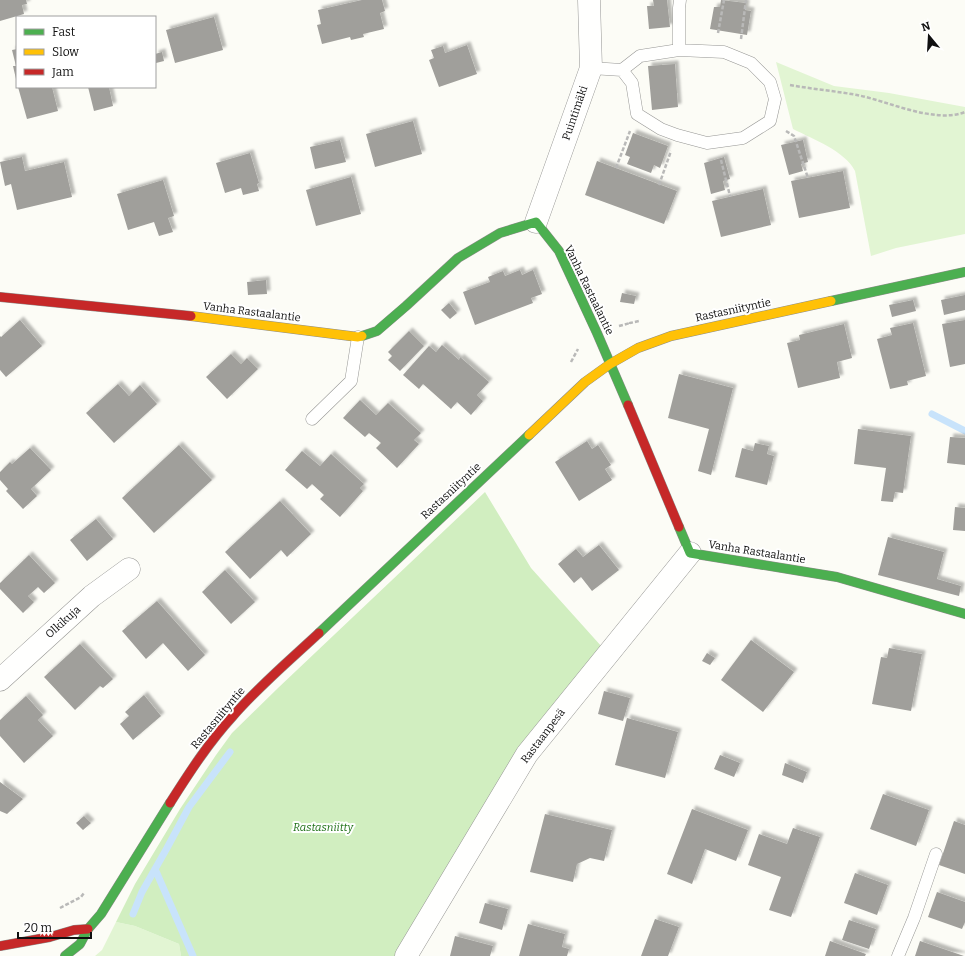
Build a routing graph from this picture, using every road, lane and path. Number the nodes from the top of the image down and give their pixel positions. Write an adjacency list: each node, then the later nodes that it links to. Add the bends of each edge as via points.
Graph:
1 (589, 0): 8 (street, Puintimäki)
2 (680, 0): 5 (lane)
3 (724, 0): 6 (path)
4 (746, 0): 7 (path)
5 (679, 50): 6 (lane); 9 (lane, via 640,56)
6 (715, 51): 7 (lane)
7 (739, 58): 10 (lane, via 751,63)
8 (591, 68): 9 (lane); 20 (street, Puintimäki)
9 (622, 70): 12 (lane, via 632,83)
10 (770, 82): 11 (path, via 858,96 929,114 958,115); 13 (lane, via 774,99)
11 (965, 112)
12 (637, 114): 14 (lane, via 661,129); 16 (path)
13 (770, 121): 15 (lane, via 743,138); 17 (path, via 794,136)
14 (677, 135): 15 (lane, via 707,143); 18 (path)
15 (716, 142): 19 (path)
16 (616, 168)
17 (808, 178)
18 (659, 185)
19 (730, 196)
20 (536, 222): 23 (street, Vanha Rastaalantie, via 500,233 458,258 377,331); 24 (street, Vanha Rastaalantie, via 559,251)
21 (965, 272): 24 (street, Rastasniityntie, via 671,336 638,348)
22 (0, 297): 23 (street, Vanha Rastaalantie, via 166,313)
23 (358, 337): 25 (lane, via 352,381)
24 (610, 364): 26 (street, Vanha Rastaalantie); 31 (street, Rastasniityntie, via 585,382 255,692 213,739 102,914)
25 (312, 419)
26 (690, 553): 28 (street, Vanha Rastaalantie, via 837,577); 34 (street, Rastaanpesä, via 527,754)
27 (129, 569): 29 (street, Olkikuja, via 92,596)
28 (965, 614)
29 (0, 680)
30 (936, 854): 35 (lane)
31 (88, 929): 32 (street); 33 (street, Rastasniityntie, via 80,944)
32 (0, 946)
33 (65, 956)
34 (406, 956)
35 (898, 956)

